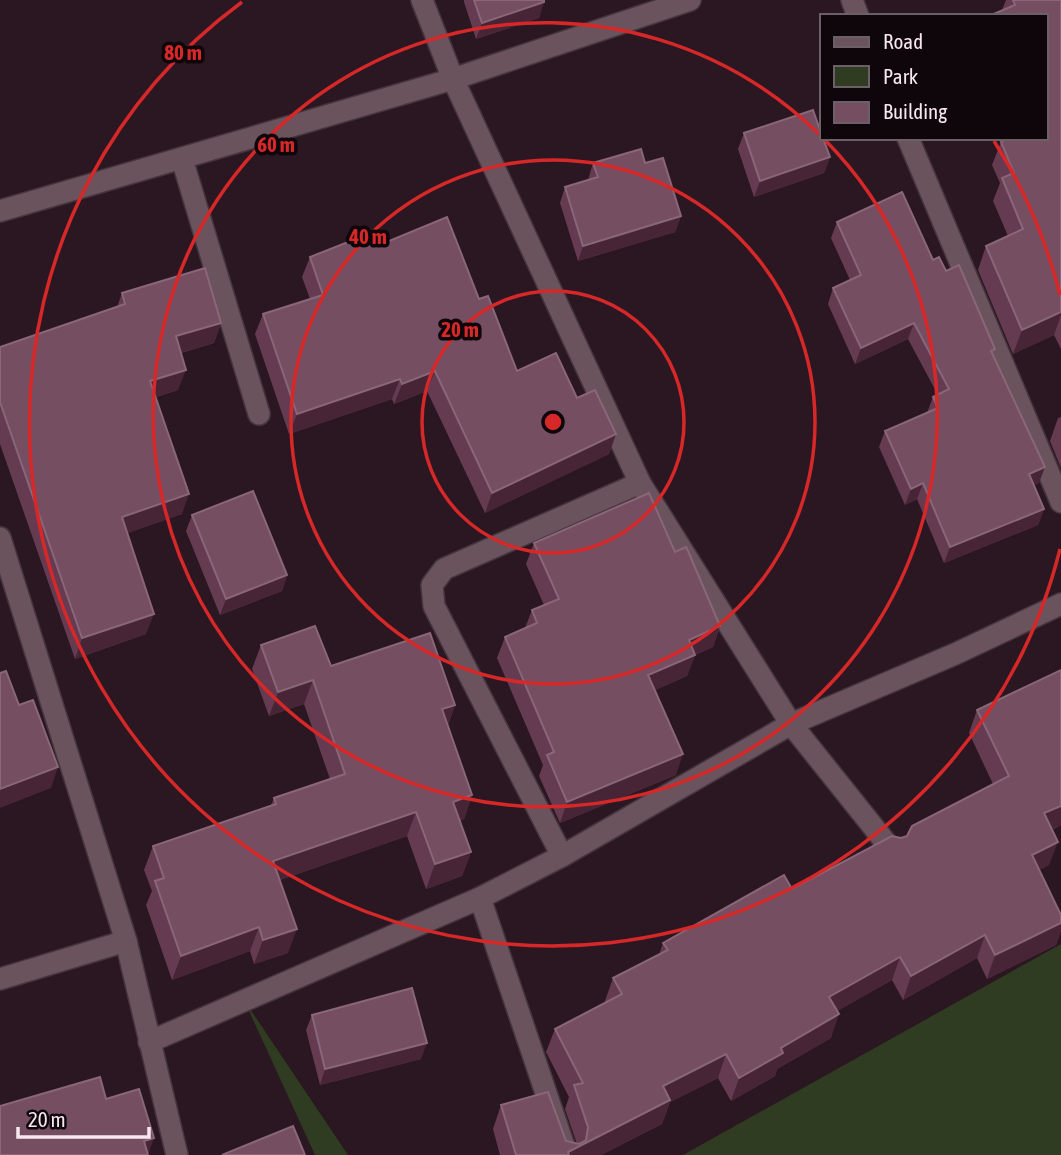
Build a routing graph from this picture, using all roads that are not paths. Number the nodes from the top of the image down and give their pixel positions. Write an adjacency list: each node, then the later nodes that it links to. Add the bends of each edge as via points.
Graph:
1 (422, 0): 3 (street)
2 (690, 0): 3 (street)
3 (453, 79): 5 (street); 8 (street)
4 (909, 140): 9 (street)
5 (182, 159): 6 (street); 7 (street)
6 (0, 211)
7 (260, 414)
8 (640, 483): 12 (street); 14 (street, via 444,569 432,585 434,606)
9 (1061, 502)
10 (0, 538): 16 (street)
11 (1061, 604): 12 (street)
12 (791, 724): 13 (street); 14 (street)
13 (891, 849)
14 (562, 856): 15 (street)
15 (480, 898): 18 (street); 20 (street)
16 (126, 941): 17 (street); 18 (street)
17 (0, 979)
18 (149, 1042): 19 (street)
19 (177, 1155)
20 (567, 1155)

